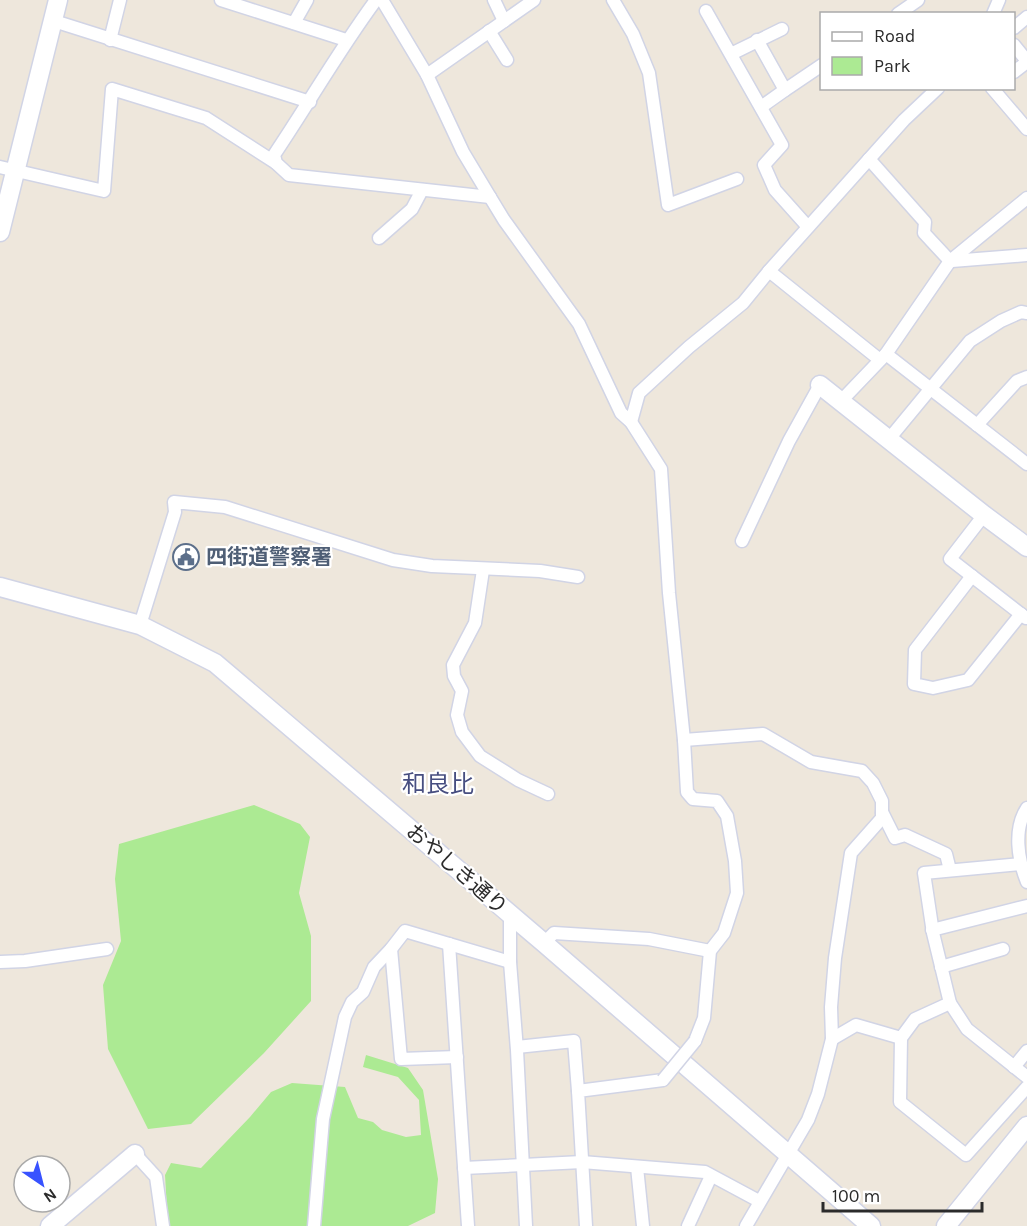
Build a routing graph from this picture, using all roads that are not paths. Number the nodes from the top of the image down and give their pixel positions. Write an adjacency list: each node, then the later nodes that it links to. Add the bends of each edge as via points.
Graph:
1 (58, 0): 15 (street)
2 (120, 0): 21 (street)
3 (221, 0): 11 (street)
4 (307, 0): 17 (street)
5 (376, 0): 22 (street)
6 (382, 0): 30 (street)
7 (494, 0): 16 (street)
8 (534, 0): 16 (street)
9 (613, 0): 40 (street, via 649,73 668,205)
10 (918, 0): 13 (street)
11 (239, 3): 17 (street)
12 (706, 11): 25 (street)
13 (901, 12)
14 (1027, 17): 18 (street)
15 (54, 21): 21 (street); 39 (street)
16 (504, 21): 20 (street)
17 (294, 23): 22 (street)
18 (1015, 27)
19 (782, 29): 23 (street)
20 (489, 31): 26 (street); 30 (street)
21 (110, 40): 34 (street)
22 (346, 40): 34 (street)
23 (758, 40): 25 (street); 31 (street)
24 (1015, 46): 27 (street)
25 (730, 54): 35 (street)
26 (507, 60)
27 (1027, 61): 29 (street)
28 (820, 66): 31 (street)
29 (1015, 71)
30 (427, 75): 42 (street, via 463,152)
31 (785, 90): 35 (street)
32 (936, 90): 37 (street)
33 (994, 90): 36 (street)
34 (310, 102): 38 (street, via 274,155)
35 (761, 107): 44 (street, via 782,144 764,165 776,190)
36 (1027, 129)
37 (869, 159): 44 (street); 48 (street, via 925,222 924,233)
38 (276, 163): 39 (street, via 206,118 112,89 104,191); 41 (street, via 289,175)
39 (7, 169): 45 (street)
40 (737, 179)
41 (422, 190): 42 (street); 46 (street, via 412,209)
42 (490, 197): 56 (street, via 579,324 621,413)
43 (1027, 198): 48 (street)
44 (808, 228): 49 (street)
45 (0, 232)
46 (379, 238)
47 (1027, 255): 48 (street)
48 (950, 261): 51 (street)
49 (770, 271): 51 (street); 56 (street, via 743,303 639,393)
50 (1027, 313): 54 (street, via 1001,321 970,341)
51 (883, 357): 54 (street); 55 (street)
52 (1027, 377): 57 (street, via 1017,381)
53 (820, 385): 55 (street); 61 (street)
54 (930, 389): 57 (street); 58 (street)
55 (841, 401): 58 (street)
56 (631, 422): 69 (street, via 661,469)
57 (977, 425): 59 (street)
58 (889, 439): 60 (street)
59 (1027, 464)
60 (984, 515): 62 (street); 65 (street, via 950,559)
61 (742, 541)
62 (1027, 547)
63 (483, 570): 64 (street); 68 (street, via 393,560 225,507 174,502 175,512); 70 (street, via 475,623 453,665 462,691 457,715 462,732 480,756)
64 (578, 576)
65 (972, 576): 67 (street); 67 (street, via 915,650 914,684 933,688 968,680)
66 (0, 587): 68 (street, おやしき通り)
67 (1024, 616)
68 (140, 624): 76 (street, おやしき通り, via 215,663)
69 (684, 740): 72 (street, via 763,734 811,762 861,771 878,791); 83 (street, via 687,792 693,799 717,801 727,816 735,861 737,893 724,933)
70 (548, 794)
71 (1027, 808): 74 (street, via 1019,834)
72 (882, 812): 73 (street, via 895,838 905,835 946,854); 89 (street, via 882,818 851,854 835,958)
73 (950, 870): 74 (street); 77 (street, via 924,873)
74 (1025, 874)
75 (1027, 906): 77 (street)
76 (510, 914): 78 (street, おやしき通り); 85 (street)
77 (932, 930): 86 (street)
78 (544, 943): 83 (street, via 554,933 649,939); 99 (street, おやしき通り)
79 (449, 944): 81 (street, via 405,931); 85 (street); 92 (street)
80 (107, 949): 84 (street)
81 (391, 949): 92 (street, via 401,1059); 108 (street, via 374,967 363,992 352,1002 345,1017 323,1119)
82 (1003, 949): 86 (street)
83 (710, 951): 96 (street, bridge, via 704,1018 695,1041 663,1080)
84 (0, 962)
85 (510, 962): 90 (street)
86 (941, 967): 87 (street)
87 (950, 1003): 88 (street, via 915,1019); 93 (street, via 968,1029)
88 (901, 1038): 89 (street, via 856,1025); 95 (street, via 900,1102 966,1155)
89 (832, 1039): 99 (street, via 808,1120)
90 (517, 1047): 96 (street, via 574,1041); 101 (street)
91 (1027, 1050): 93 (street)
92 (457, 1057): 103 (street)
93 (1014, 1067): 94 (street)
94 (1027, 1077)
95 (1027, 1088)
96 (578, 1091): 100 (street)
97 (1027, 1126): 116 (street)
98 (135, 1154): 106 (street); 107 (street, via 156,1177)
99 (787, 1154): 105 (street); 115 (street, おやしき通り)
100 (582, 1162): 101 (street); 102 (street); 111 (street)
101 (524, 1164): 103 (street); 110 (street)
102 (637, 1167): 104 (street); 112 (street)
103 (464, 1168): 109 (street)
104 (711, 1176): 105 (street); 113 (street)
105 (759, 1201): 114 (street)
106 (50, 1226)
107 (163, 1226)
108 (314, 1226)
109 (468, 1226)
110 (526, 1226)
111 (586, 1226)
112 (643, 1226)
113 (688, 1226)
114 (746, 1226)
115 (871, 1226)
116 (946, 1226)

